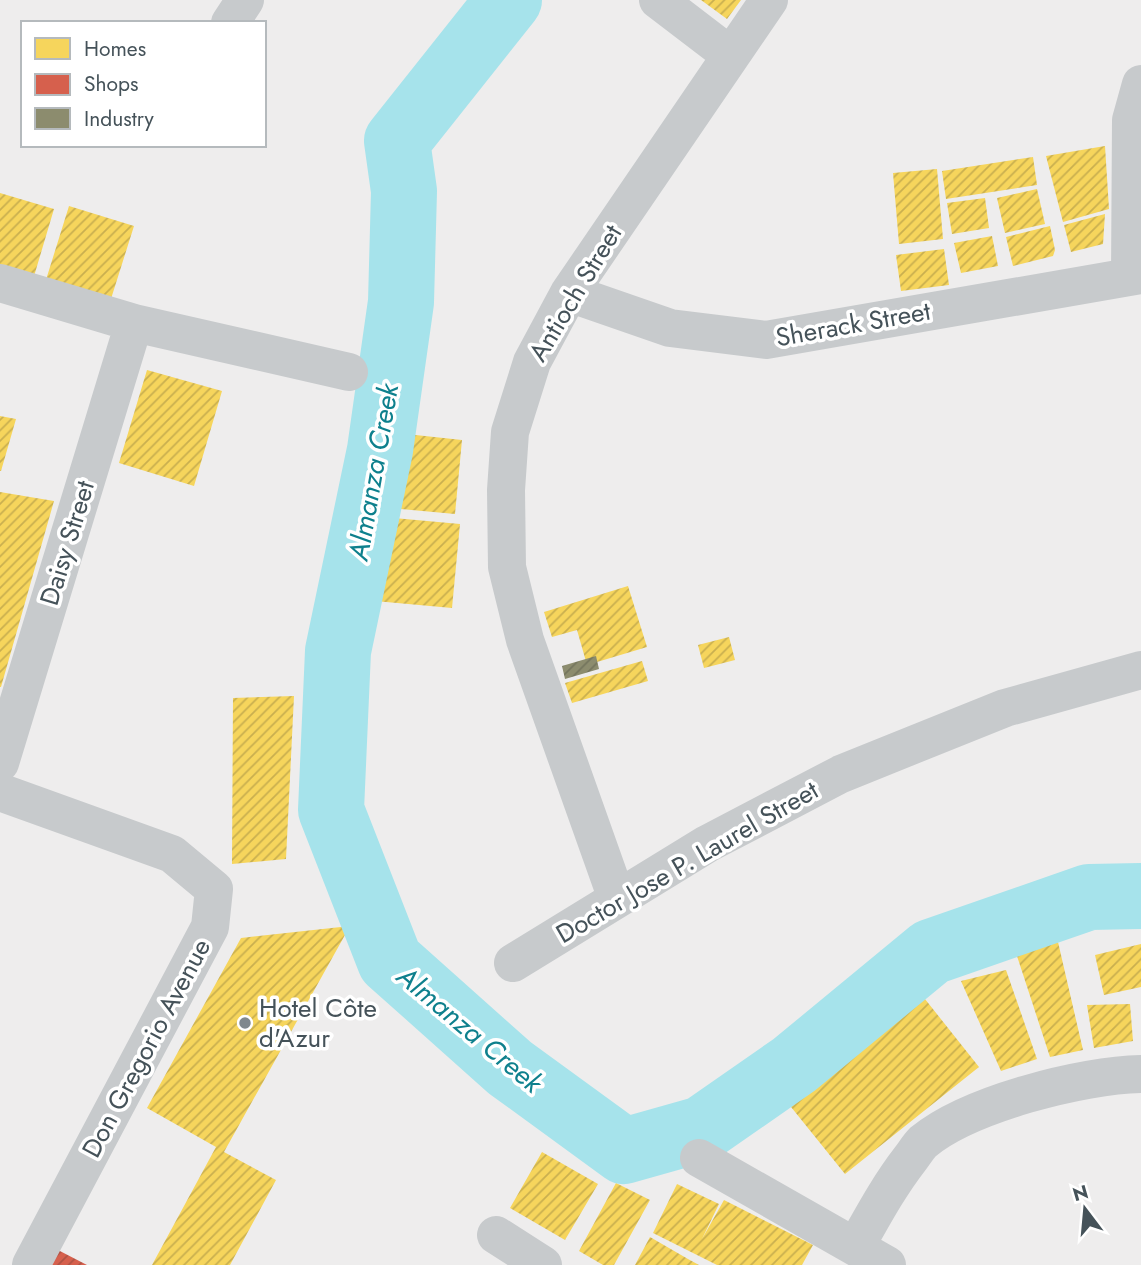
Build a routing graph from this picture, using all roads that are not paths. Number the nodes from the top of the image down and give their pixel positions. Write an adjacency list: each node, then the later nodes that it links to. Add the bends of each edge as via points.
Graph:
1 (245, 0): 4 (street)
2 (658, 0): 5 (street)
3 (769, 0): 5 (street, Antioch Street)
4 (231, 21)
5 (730, 55): 9 (street, Antioch Street)
6 (1141, 85): 7 (street, via 1130,120)
7 (1135, 276): 9 (street, Sherack Street, via 766,340 670,328)
8 (0, 284): 10 (street)
9 (569, 293): 15 (street, Antioch Street, via 532,362 510,432 507,567 525,640)
10 (134, 323): 11 (street); 13 (street, Daisy Street)
11 (349, 372)
12 (1141, 670): 15 (street, Doctor Jose P. Laurel Street, via 1005,708 841,774 707,844)
13 (0, 762)
14 (0, 792): 21 (street, Don Gregorio Avenue, via 172,854 214,889 210,927)
15 (611, 882): 16 (street, Doctor Jose P. Laurel Street)
16 (513, 962)
17 (1141, 1074): 20 (street, via 1057,1087 960,1119 922,1143 894,1180)
18 (699, 1158): 20 (street)
19 (496, 1236): 22 (street)
20 (872, 1255)
21 (31, 1265)
22 (543, 1265)

